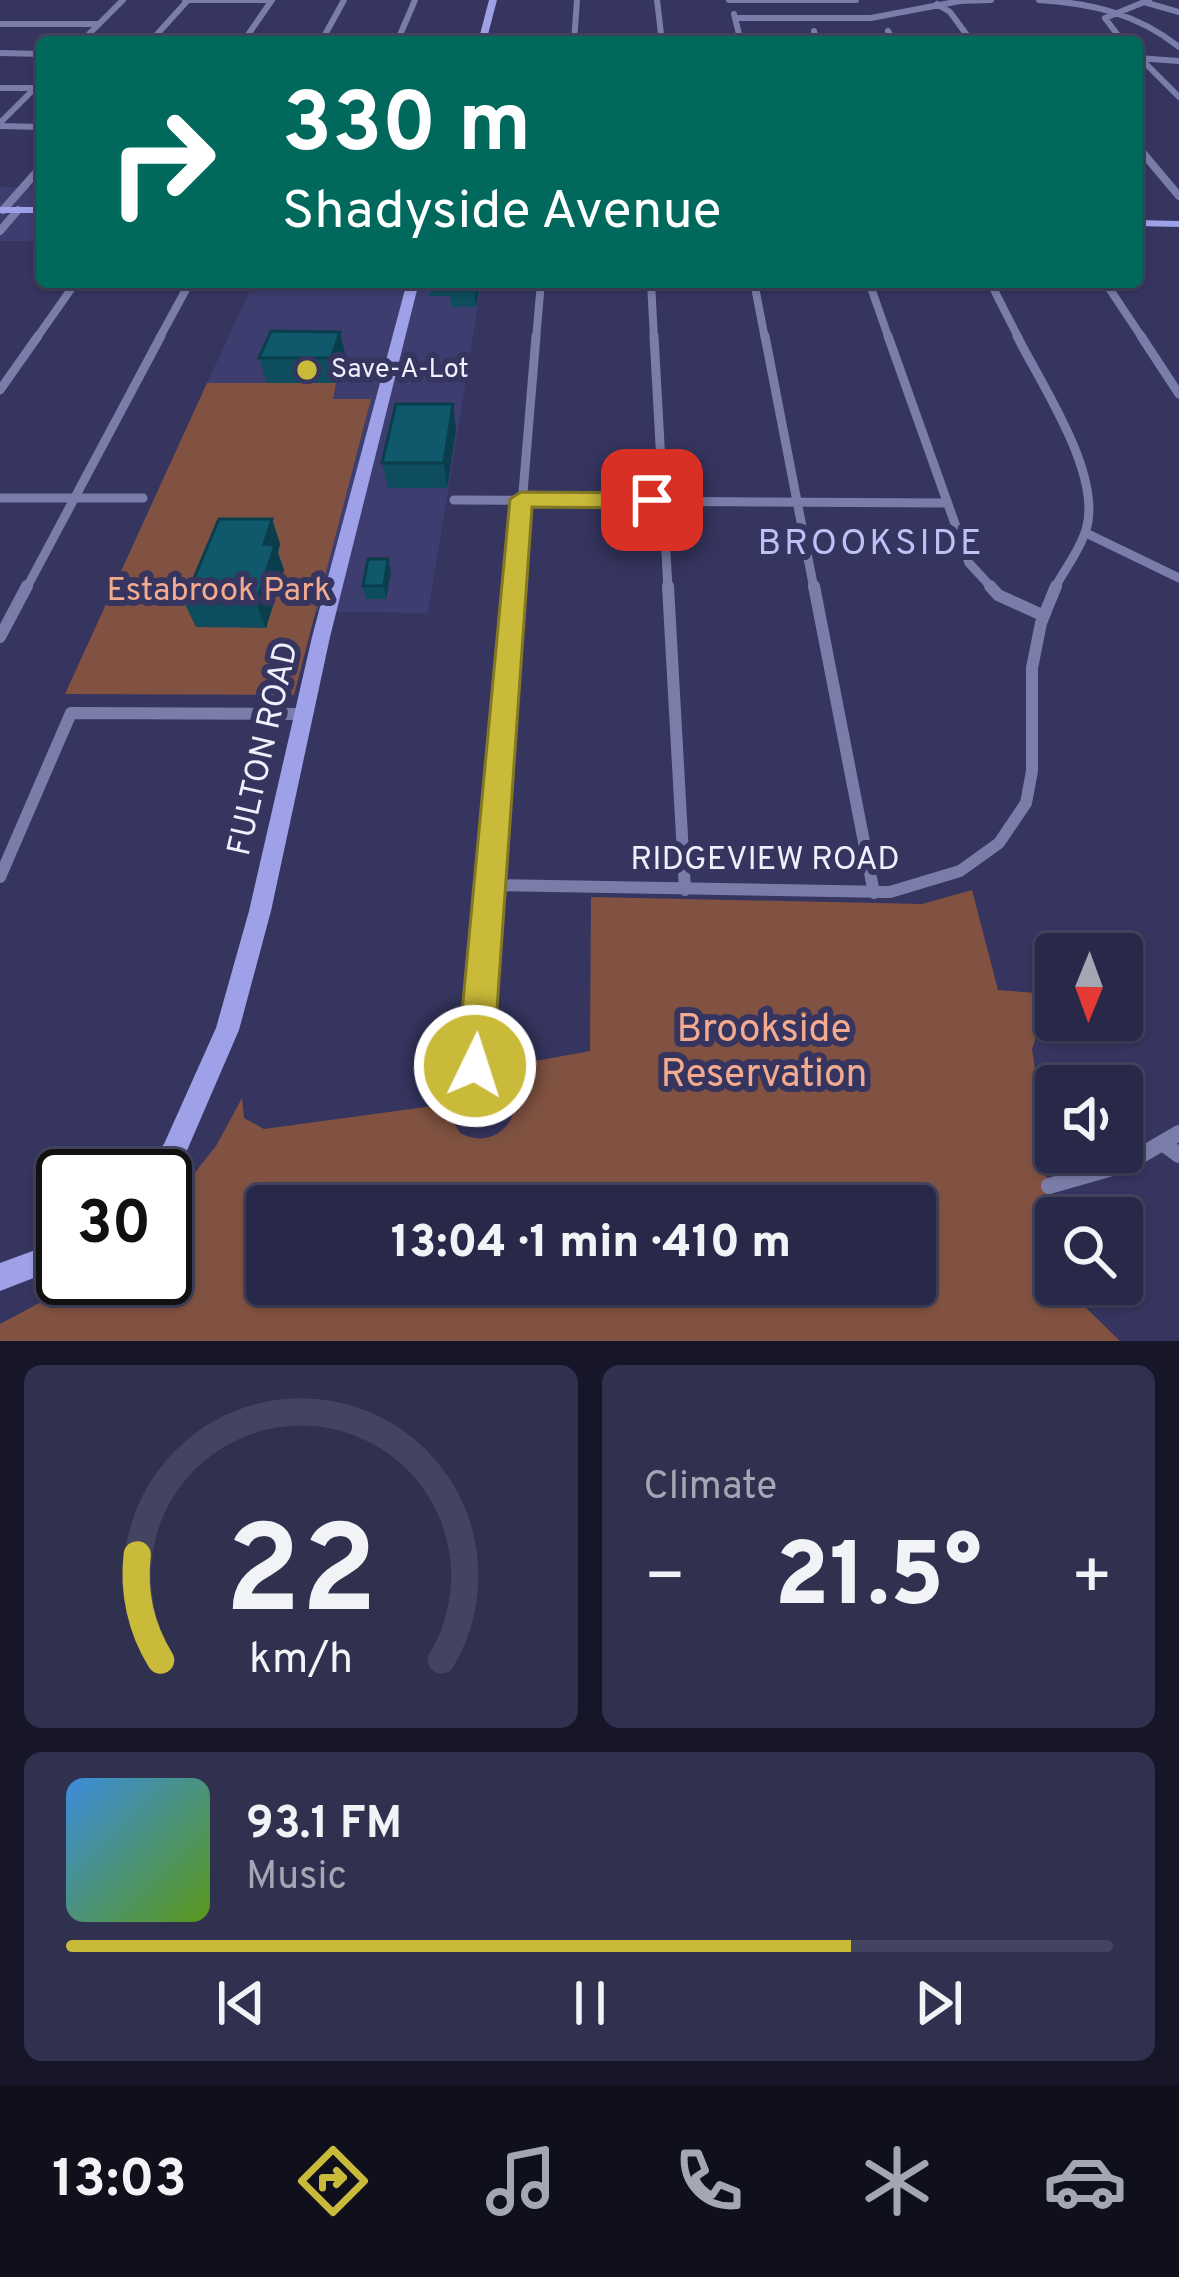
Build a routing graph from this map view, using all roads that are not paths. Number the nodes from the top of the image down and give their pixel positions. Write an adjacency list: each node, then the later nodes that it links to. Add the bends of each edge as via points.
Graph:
1 (124, 0): 20 (street)
2 (187, 0): 3 (street); 24 (street)
3 (272, 0): 25 (street)
4 (344, 0): 26 (street)
5 (415, 0): 27 (street)
6 (493, 0): 28 (main road)
7 (577, 0): 29 (street)
8 (657, 0): 30 (street)
9 (730, 0): 10 (street); 18 (street)
10 (856, 0)
11 (928, 0): 15 (street)
12 (991, 0): 15 (street)
13 (1039, 0): 16 (street)
14 (1144, 1): 16 (street); 17 (street)
15 (939, 5): 18 (street, via 871,18); 34 (street)
16 (1117, 12): 35 (street, via 1105,21); 36 (street, via 1157,27)
17 (1179, 12)
18 (735, 18): 31 (street)
19 (0, 24): 20 (street)
20 (99, 24): 23 (street)
21 (814, 31): 32 (street)
22 (889, 31): 33 (street)
23 (87, 36)
24 (155, 36)
25 (247, 36)
26 (324, 36)
27 (400, 36)
28 (484, 36)
29 (574, 36)
30 (661, 36)
31 (740, 36)
32 (816, 36)
33 (892, 36)
34 (968, 36)
35 (1119, 36)
36 (1179, 47)
37 (0, 53): 38 (street)
38 (36, 54)
39 (1143, 58): 41 (street)
40 (1143, 62): 44 (street)
41 (1179, 62)
42 (0, 88): 43 (street)
43 (34, 88): 45 (street)
44 (1179, 97)
45 (0, 125): 46 (street)
46 (36, 127)
47 (1143, 153): 49 (street)
48 (36, 173): 50 (street)
49 (1179, 196)
50 (2, 210): 51 (main road)
51 (18, 210): 52 (main road); 55 (street)
52 (36, 210)
53 (1143, 224): 54 (main road)
54 (1179, 224)
55 (0, 231)
56 (72, 288): 65 (street)
57 (187, 288): 68 (street)
58 (411, 288): 79 (main road, FULTON ROAD)
59 (540, 288): 70 (street)
60 (651, 288): 72 (street)
61 (755, 288): 73 (street)
62 (871, 288): 74 (street)
63 (993, 288): 75 (street, RIDGEVIEW ROAD, via 1085,475)
64 (1109, 288): 66 (street)
65 (0, 390)
66 (1179, 394)
67 (0, 498): 68 (street)
68 (74, 498): 69 (street); 78 (street)
69 (143, 498)
70 (521, 499): 71 (street); 72 (street); 81 (street)
71 (454, 500)
72 (663, 500): 73 (street); 82 (street)
73 (797, 501): 74 (street); 83 (street)
74 (946, 503): 77 (street, via 983,584)
75 (1086, 533): 76 (street); 77 (street, RIDGEVIEW ROAD)
76 (1179, 578)
77 (1042, 616): 83 (street, RIDGEVIEW ROAD, via 1030,673 1034,752 1024,808 968,868)
78 (0, 637)
79 (304, 714): 80 (street, via 71,713); 86 (main road, FULTON ROAD, via 227,1030)
80 (0, 877)
81 (488, 884): 82 (street, RIDGEVIEW ROAD); 84 (street)
82 (686, 890): 83 (street, RIDGEVIEW ROAD)
83 (874, 893)
84 (472, 1111)
85 (1174, 1144): 87 (street)
86 (175, 1149)
87 (1048, 1186)
88 (36, 1262): 89 (main road)
89 (0, 1277)

